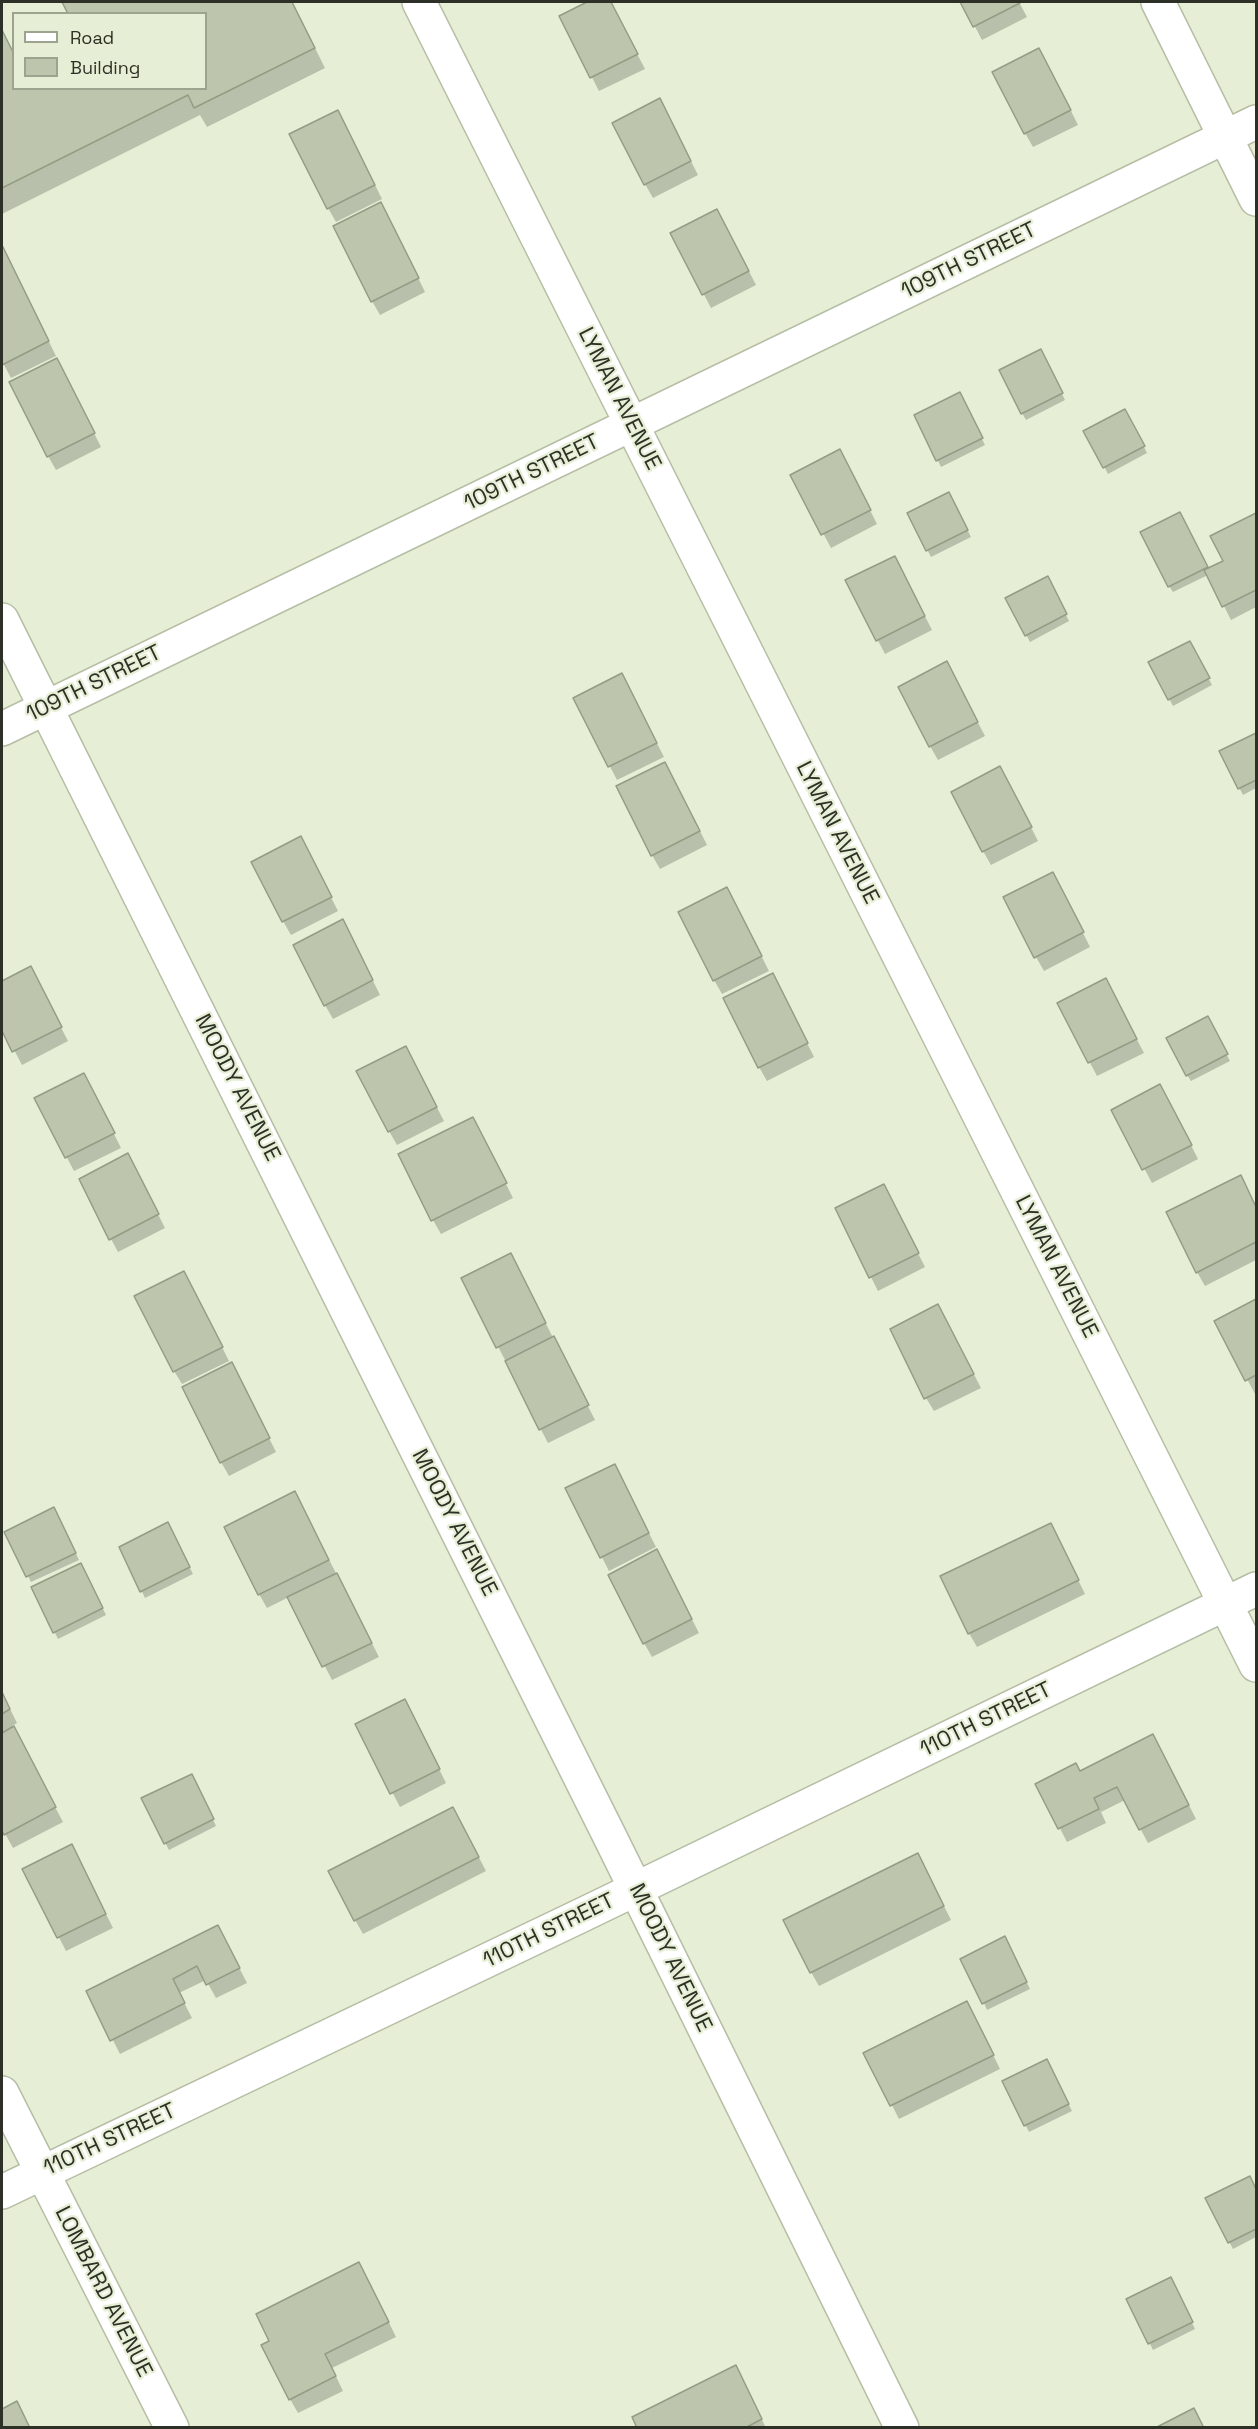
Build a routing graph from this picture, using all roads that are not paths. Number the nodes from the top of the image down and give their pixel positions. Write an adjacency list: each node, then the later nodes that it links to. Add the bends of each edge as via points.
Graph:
1 (419, 2): 6 (street, LYMAN AVENUE)
2 (1158, 2): 4 (street)
3 (1257, 122): 4 (street, 109TH STREET)
4 (1226, 137): 5 (street); 6 (street, 109TH STREET)
5 (1257, 199)
6 (631, 425): 8 (street, 109TH STREET); 11 (street, LYMAN AVENUE)
7 (2, 620): 8 (street, MOODY AVENUE)
8 (46, 707): 9 (street, 109TH STREET); 13 (street, MOODY AVENUE)
9 (2, 729)
10 (1257, 1589): 11 (street, 110TH STREET)
11 (1226, 1604): 12 (street, LYMAN AVENUE); 13 (street, 110TH STREET)
12 (1257, 1665)
13 (636, 1889): 15 (street, 110TH STREET); 18 (street, MOODY AVENUE)
14 (2, 2092): 15 (street, LOMBARD AVENUE)
15 (42, 2173): 16 (street, 110TH STREET); 17 (street, LOMBARD AVENUE)
16 (2, 2192)
17 (172, 2427)
18 (902, 2427)

